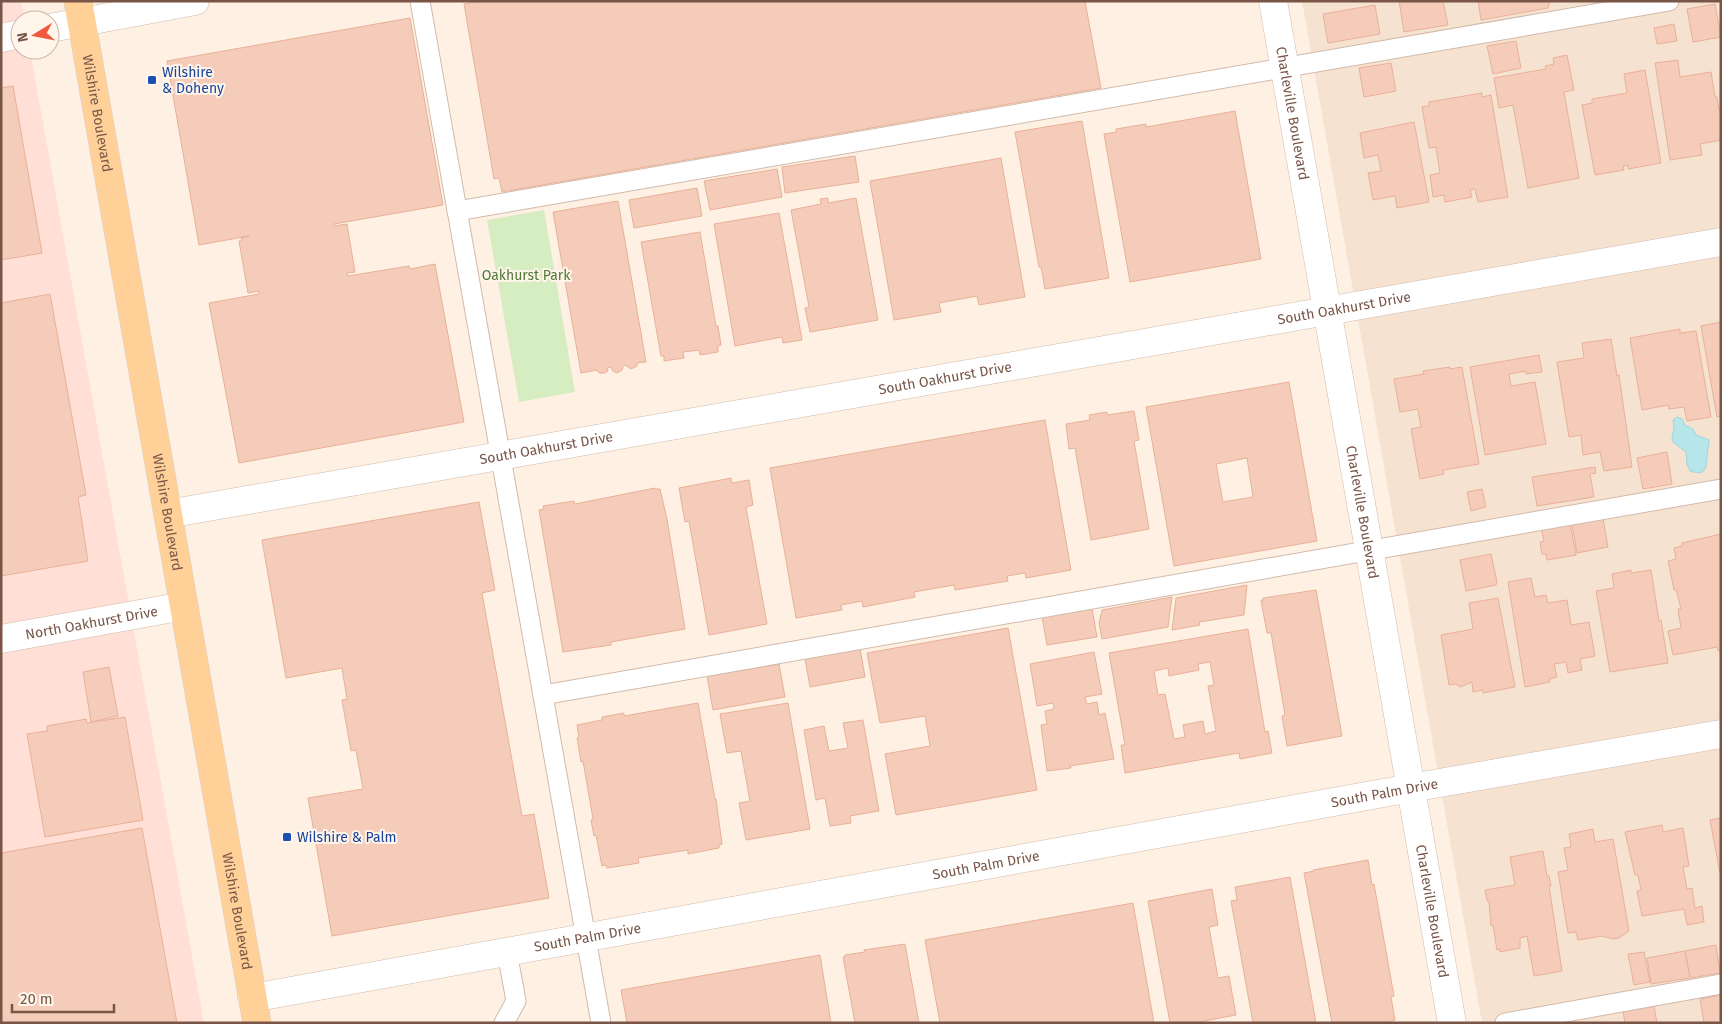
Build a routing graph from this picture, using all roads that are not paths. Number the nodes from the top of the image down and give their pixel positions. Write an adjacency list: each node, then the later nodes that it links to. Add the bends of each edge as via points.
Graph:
1 (195, 1): 5 (street)
2 (420, 1): 8 (lane)
3 (1273, 1): 7 (street, Charleville Boulevard)
4 (1669, 1): 7 (lane)
5 (80, 12): 6 (street); 13 (main road, Wilshire Boulevard)
6 (60, 23)
7 (1285, 67): 8 (lane); 10 (street, Charleville Boulevard)
8 (457, 211): 11 (lane)
9 (1721, 242): 10 (street, South Oakhurst Drive)
10 (1328, 311): 11 (street, South Oakhurst Drive); 14 (street, Charleville Boulevard)
11 (500, 456): 13 (street, South Oakhurst Drive); 17 (lane)
12 (1721, 489): 14 (lane)
13 (168, 514): 15 (main road, Wilshire Boulevard)
14 (1369, 550): 17 (lane); 19 (street, Charleville Boulevard)
15 (184, 606): 16 (street, North Oakhurst Drive); 23 (main road, Wilshire Boulevard)
16 (1, 639)
17 (543, 695): 20 (lane)
18 (1721, 734): 19 (street, South Palm Drive)
19 (1411, 788): 20 (street, South Palm Drive); 26 (street, Charleville Boulevard)
20 (586, 937): 21 (street, South Palm Drive); 25 (lane)
21 (507, 952): 23 (street, South Palm Drive); 24 (lane, via 516,1001)
22 (1721, 984): 27 (lane)
23 (254, 1010)
24 (504, 1023)
25 (601, 1023)
26 (1452, 1023)
27 (1505, 1023)

